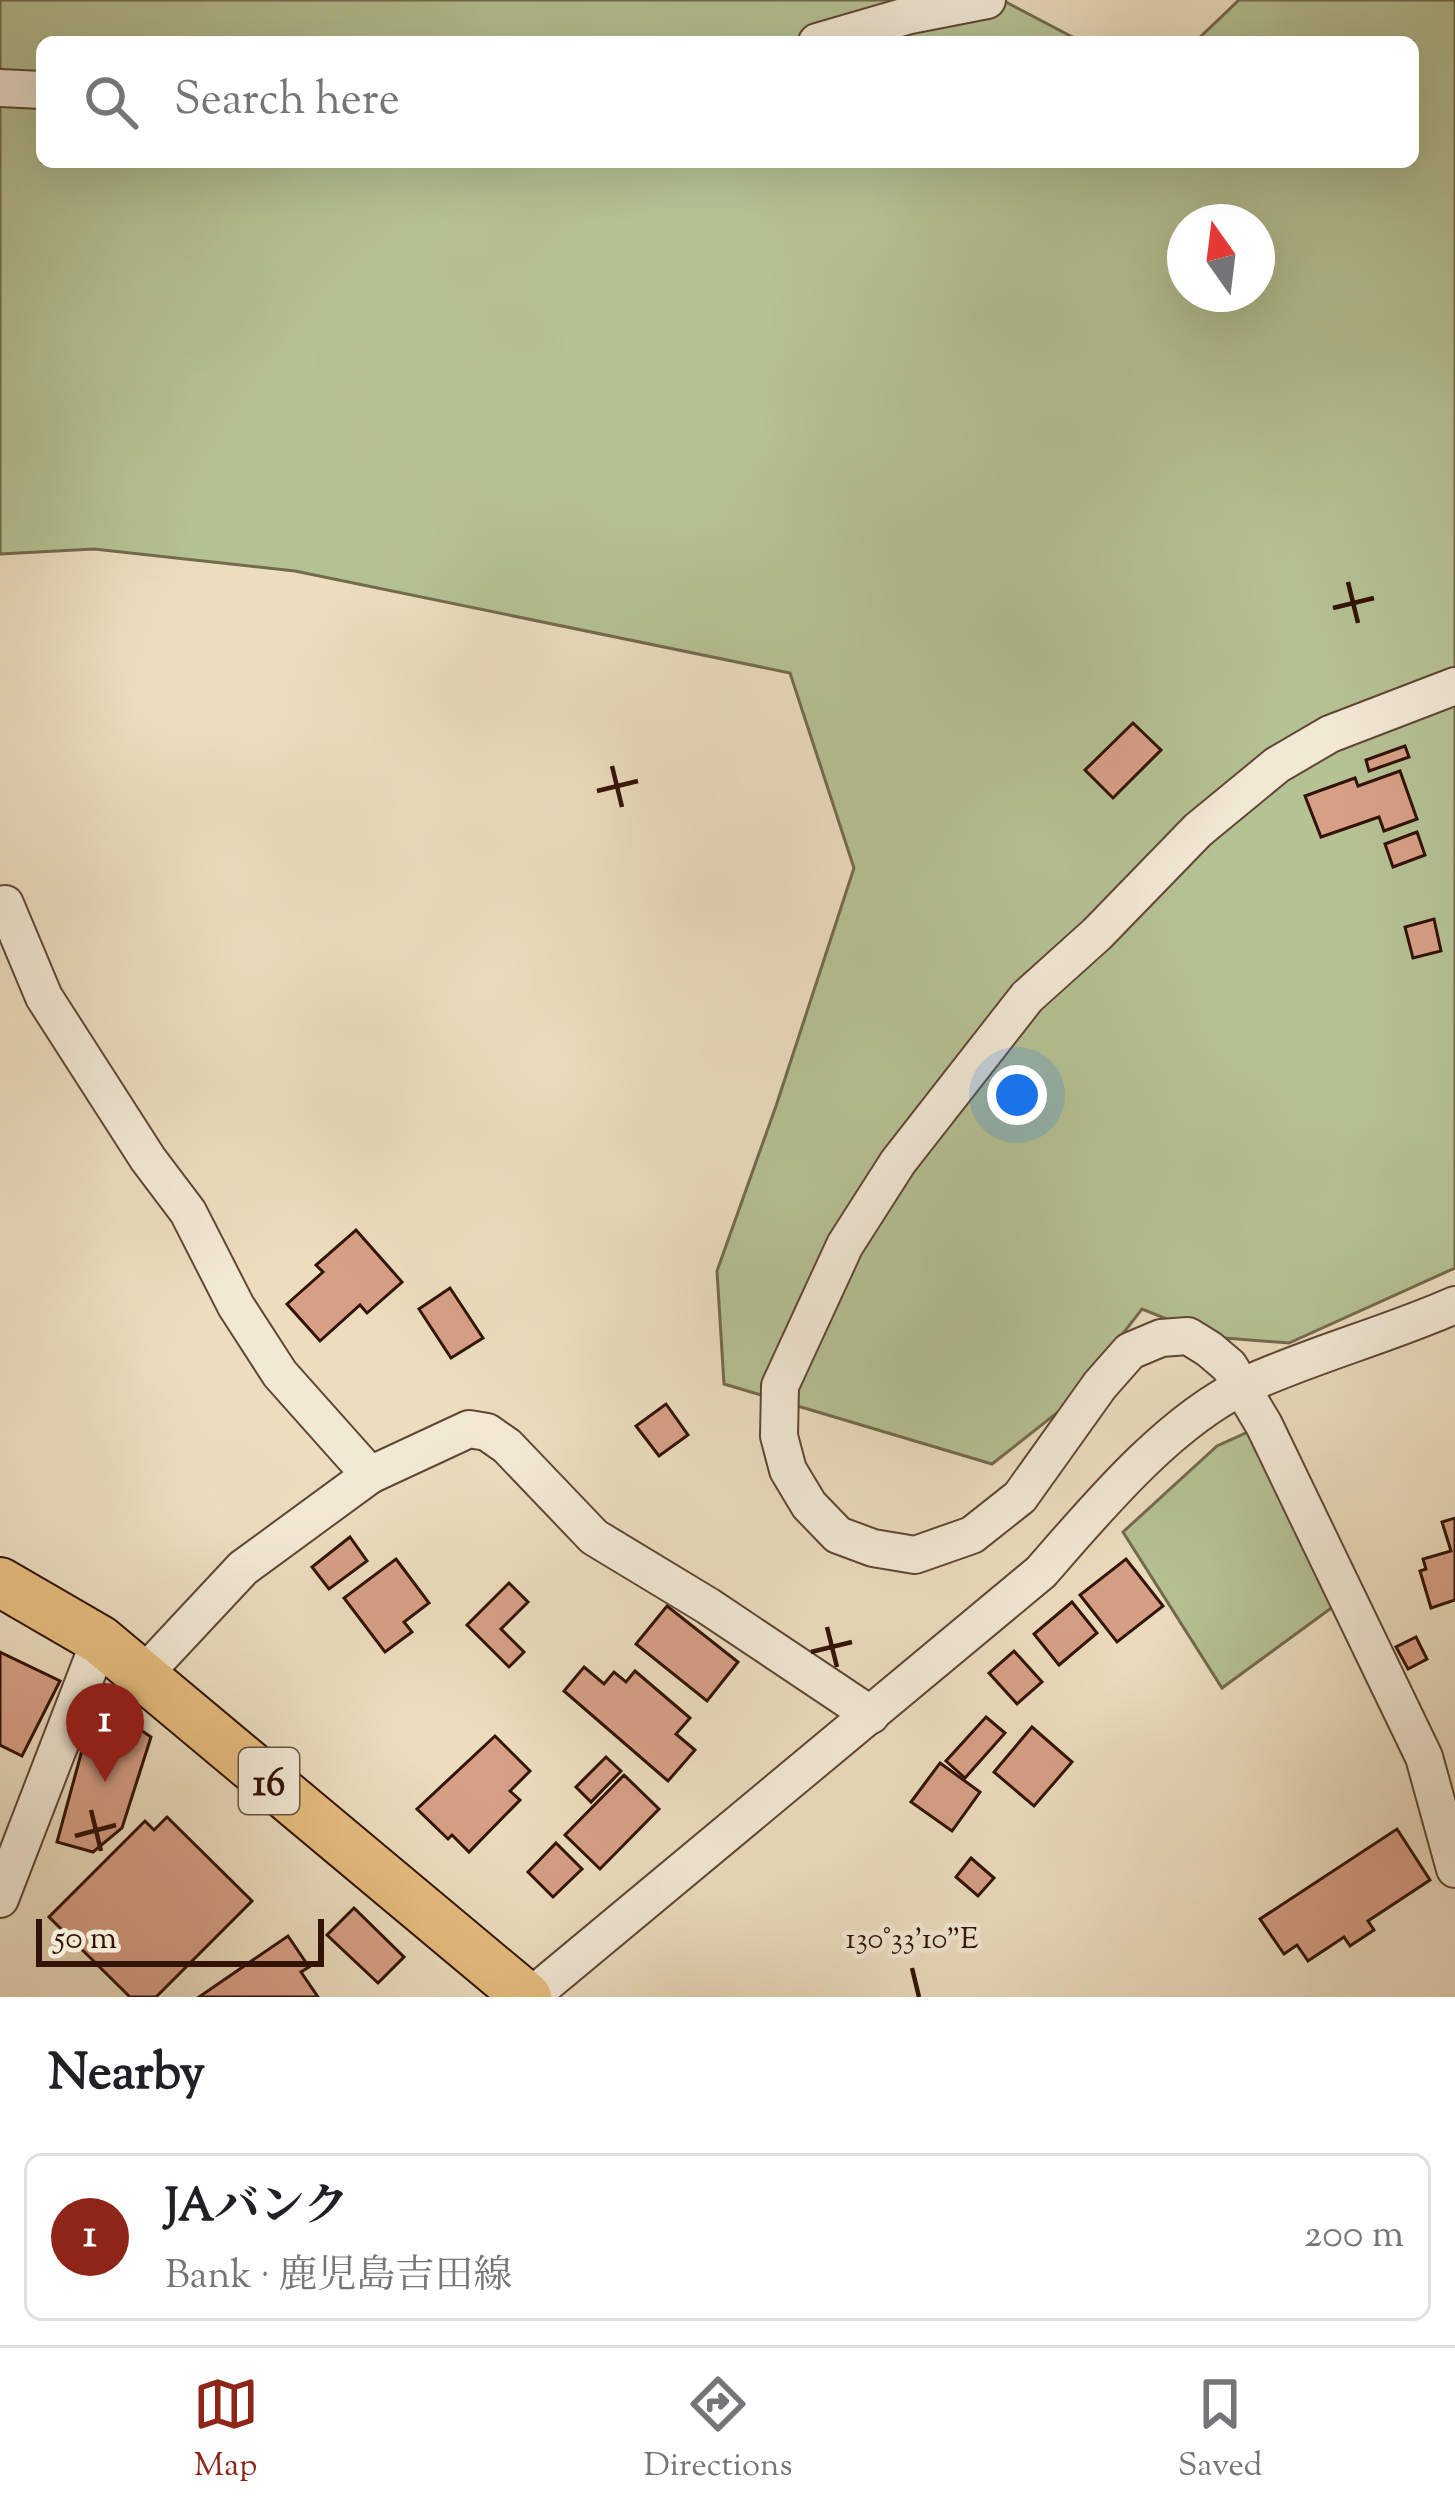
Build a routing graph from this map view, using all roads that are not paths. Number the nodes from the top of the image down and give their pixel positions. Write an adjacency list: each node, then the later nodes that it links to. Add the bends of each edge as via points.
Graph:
1 (987, 0): 2 (street)
2 (838, 36)
3 (0, 88): 4 (street)
4 (36, 91)
5 (1455, 686): 8 (street, via 1330,734 1277,765 1198,830 1028,997 898,1162 845,1245 780,1386 779,1436 809,1505 838,1535 915,1555 972,1535 1020,1497 1130,1351 1188,1336)
6 (0, 905): 9 (street, via 44,998 188,1212 269,1357)
7 (1455, 1305): 8 (street)
8 (1243, 1387): 13 (street, via 1172,1435 1041,1572); 14 (street, via 1424,1757)
9 (370, 1474): 12 (street, via 243,1568); 13 (street, via 469,1429 487,1432 594,1537)
10 (0, 1582): 11 (main road, 16)
11 (100, 1640): 12 (main road, 16); 15 (street)
12 (143, 1675): 16 (main road, 16)
13 (872, 1715): 16 (street)
14 (1455, 1869)
15 (0, 1899)
16 (528, 1997)

